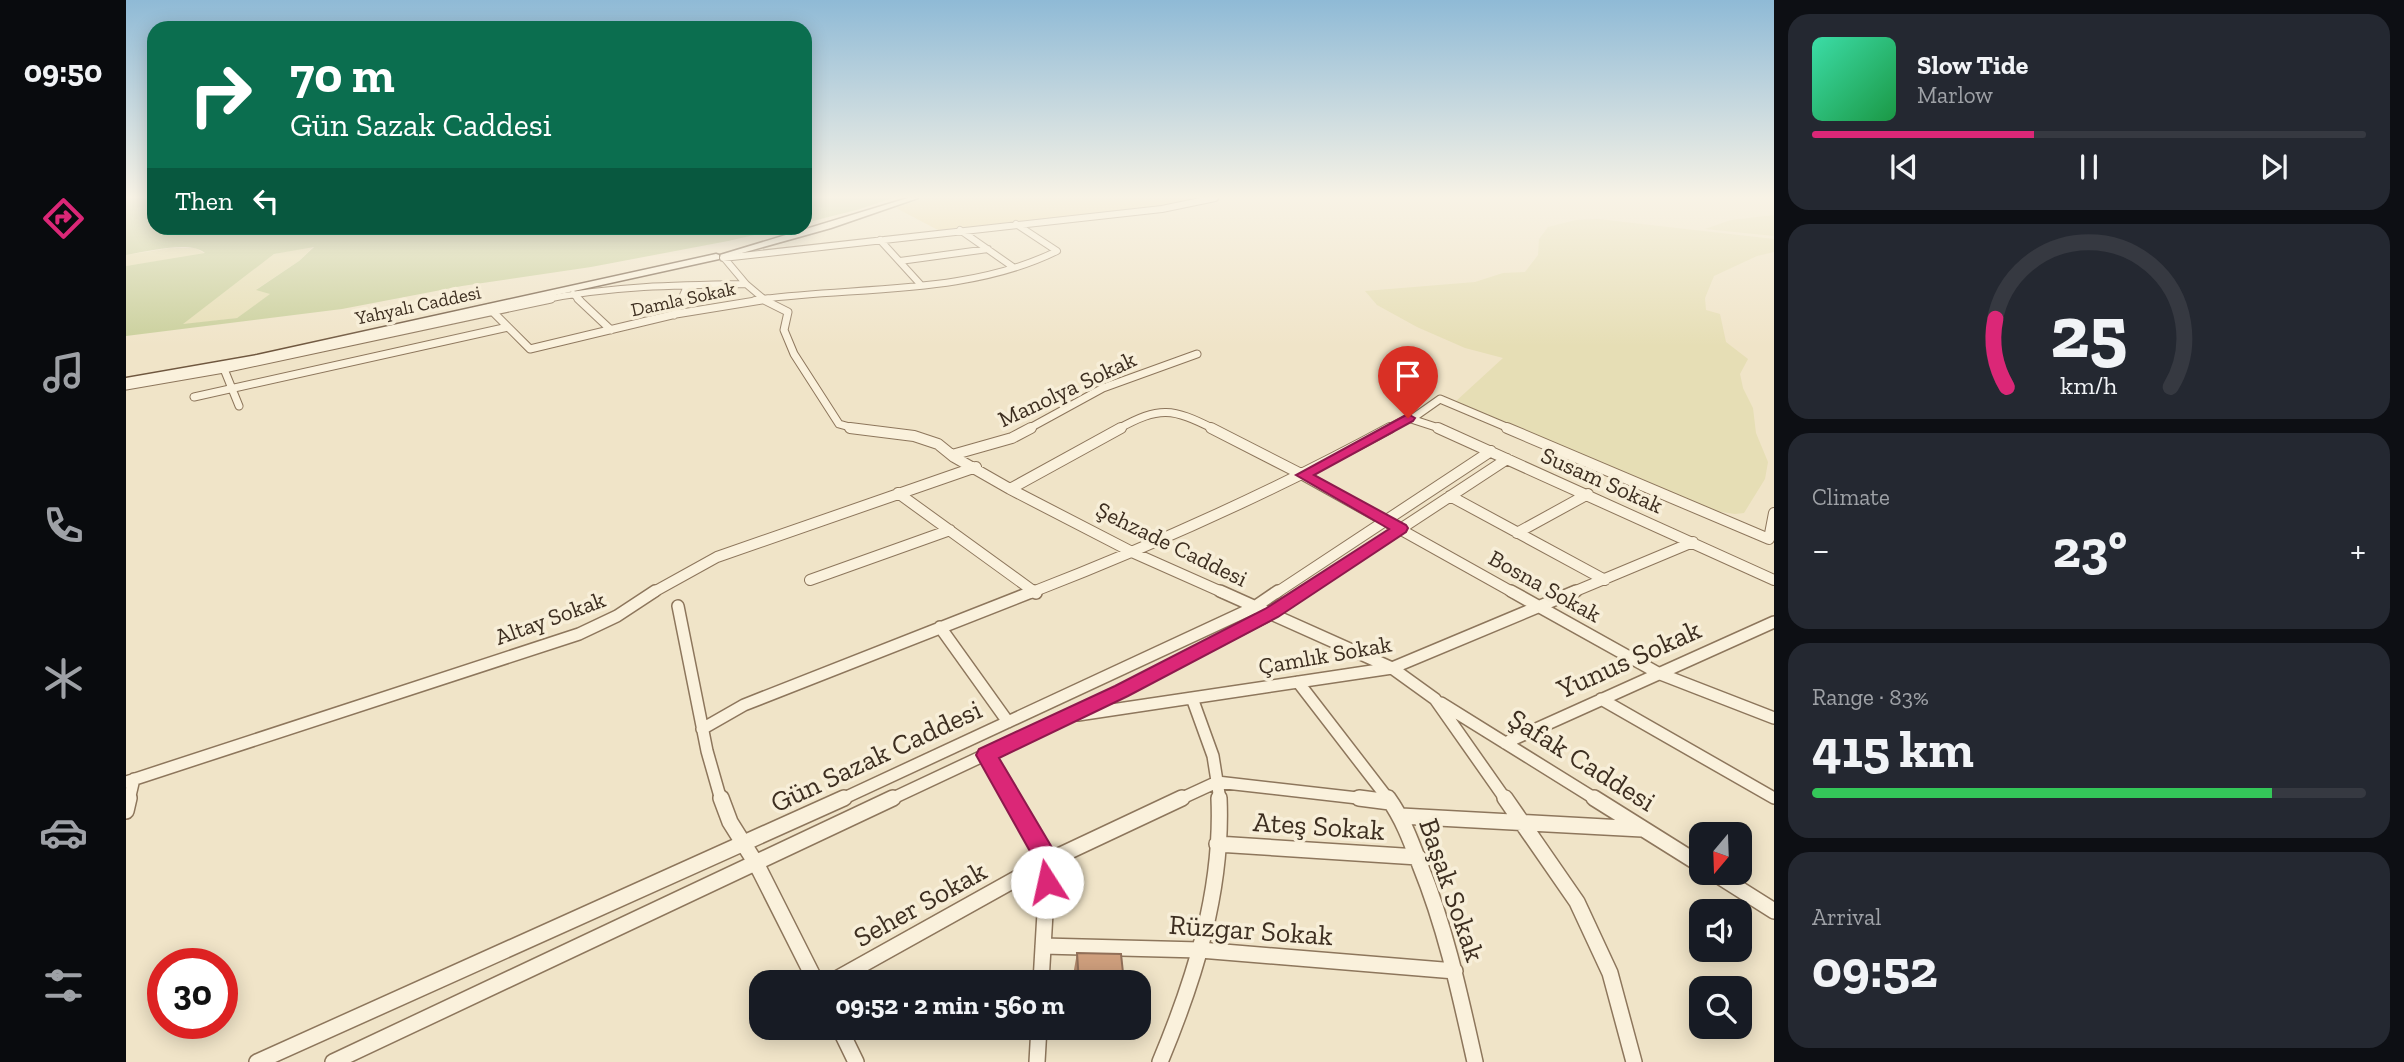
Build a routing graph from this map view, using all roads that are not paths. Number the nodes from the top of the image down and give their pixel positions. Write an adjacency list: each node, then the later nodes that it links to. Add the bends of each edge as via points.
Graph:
1 (742, 248): 7 (main road)
2 (746, 248): 7 (main road)
3 (798, 248): 7 (street)
4 (887, 248): 8 (street)
5 (1053, 248): 9 (street, Damla Sokak, via 1057,250)
6 (988, 249): 8 (street); 9 (street)
7 (718, 255): 10 (street); 15 (main road, Yahyalı Caddesi); 21 (main road, Yahyalı Caddesi, via 240,355)
8 (900, 261): 11 (street)
9 (1013, 267): 11 (street, Damla Sokak)
10 (746, 284): 12 (street); 14 (street)
11 (921, 285): 14 (street, Damla Sokak)
12 (687, 286): 13 (street); 16 (street)
13 (572, 294): 15 (street); 18 (street)
14 (763, 299): 16 (street, Damla Sokak); 28 (street, Şehzade Caddesi, via 788,312 785,334 836,421 854,429 922,438)
15 (491, 309): 17 (street, Damla Sokak); 20 (street); 22 (main road, Yahyalı Caddesi)
16 (674, 315): 18 (street, Damla Sokak)
17 (508, 327): 18 (street, Damla Sokak, via 530,349); 23 (street)
18 (611, 330)
19 (1198, 354): 28 (street, Manolya Sokak, via 1102,388 1012,438)
20 (224, 369): 22 (street); 23 (street)
21 (126, 374)
22 (126, 383)
23 (232, 389): 24 (street); 25 (street)
24 (194, 397)
25 (239, 407)
26 (1413, 418): 27 (street, Susam Sokak); 31 (street, via 1401,420); 36 (street, via 1440,399 1769,539)
27 (1491, 451): 29 (street, Susam Sokak); 37 (street, Gün Sazak Caddesi)
28 (952, 455): 30 (street, Şehzade Caddesi)
29 (1507, 459): 34 (street, Susam Sokak); 35 (street, Gün Sazak Caddesi)
30 (976, 467): 32 (street, Şehzade Caddesi); 33 (street, Altay Sokak)
31 (1303, 475): 32 (street, Bosna Sokak, via 1193,418 1157,412); 37 (street, Bosna Sokak); 42 (street)
32 (1010, 489): 42 (street, Şehzade Caddesi)
33 (898, 493): 39 (street); 65 (street, Altay Sokak, via 717,557 579,634)
34 (1588, 494): 40 (street); 41 (street, Susam Sokak)
35 (1450, 496): 38 (street, Gün Sazak Caddesi); 40 (street)
36 (1774, 513)
37 (1386, 521): 38 (street, Bosna Sokak); 49 (street, Gün Sazak Caddesi)
38 (1401, 528): 48 (street, Bosna Sokak); 50 (street, Gün Sazak Caddesi)
39 (950, 530): 43 (street); 46 (street)
40 (1517, 533): 44 (street)
41 (1693, 542): 44 (street, Çamlık Sokak); 45 (street, Susam Sokak)
42 (1134, 553): 46 (street); 49 (street, Şehzade Caddesi)
43 (810, 580)
44 (1605, 580): 48 (street, Çamlık Sokak)
45 (1774, 580)
46 (1036, 593): 52 (street)
47 (678, 606): 62 (street)
48 (1538, 607): 53 (street, Çamlık Sokak); 54 (street, Bosna Sokak)
49 (1253, 608): 50 (street, Şehzade Caddesi); 61 (street, Gün Sazak Caddesi)
50 (1272, 613): 53 (street, Şehzade Caddesi); 59 (street, Gün Sazak Caddesi)
51 (1774, 622): 54 (street, Yunus Sokak)
52 (940, 627): 61 (street); 62 (street, via 744,705)
53 (1392, 668): 55 (street, Çamlık Sokak); 57 (street, Şehzade Caddesi)
54 (1658, 673): 58 (street, Yunus Sokak); 60 (street, Bosna Sokak)
55 (1298, 682): 56 (street, Çamlık Sokak); 68 (street, Başak Sokak)
56 (1192, 698): 59 (street, Çamlık Sokak); 66 (street)
57 (1435, 699): 63 (street, Şafak Caddesi); 71 (street, Şehzade Caddesi)
58 (1601, 699): 63 (street, Yunus Sokak); 67 (street)
59 (1069, 716): 64 (street, Gün Sazak Caddesi)
60 (1774, 718)
61 (1008, 722): 74 (street, Gün Sazak Caddesi)
62 (702, 729): 74 (street, via 721,800)
63 (1505, 743): 72 (street, Şafak Caddesi)
64 (986, 755): 77 (street); 78 (street, Gün Sazak Caddesi)
65 (130, 780): 69 (street)
66 (1217, 782): 68 (street); 73 (street); 77 (street, Seher Sokak)
67 (1774, 798)
68 (1390, 802): 70 (street, Başak Sokak)
69 (126, 811)
70 (1401, 817): 71 (street); 75 (street, Başak Sokak)
71 (1525, 825): 72 (street); 95 (street, Şehzade Caddesi, via 1594,933 1620,1004)
72 (1643, 829): 76 (street, Şafak Caddesi)
73 (1217, 844): 75 (street, Ateş Sokak); 82 (street)
74 (744, 845): 78 (street); 89 (street, Gün Sazak Caddesi)
75 (1418, 857): 86 (street, Başak Sokak)
76 (1689, 858)
77 (1048, 861): 81 (street); 84 (street, Seher Sokak)
78 (757, 865): 83 (street); 90 (street, Gün Sazak Caddesi)
79 (1735, 886): 80 (street)
80 (1774, 911)
81 (1043, 946): 82 (street, Rüzgar Sokak); 85 (street)
82 (1200, 950): 86 (street, Rüzgar Sokak); 93 (street)
83 (810, 970)
84 (853, 970)
85 (1042, 970)
86 (1455, 971): 94 (street, Başak Sokak)
87 (845, 1040): 91 (street)
88 (1038, 1040): 92 (street)
89 (257, 1062)
90 (333, 1062)
91 (856, 1062)
92 (1037, 1062)
93 (1160, 1062)
94 (1475, 1062)
95 (1634, 1062)

